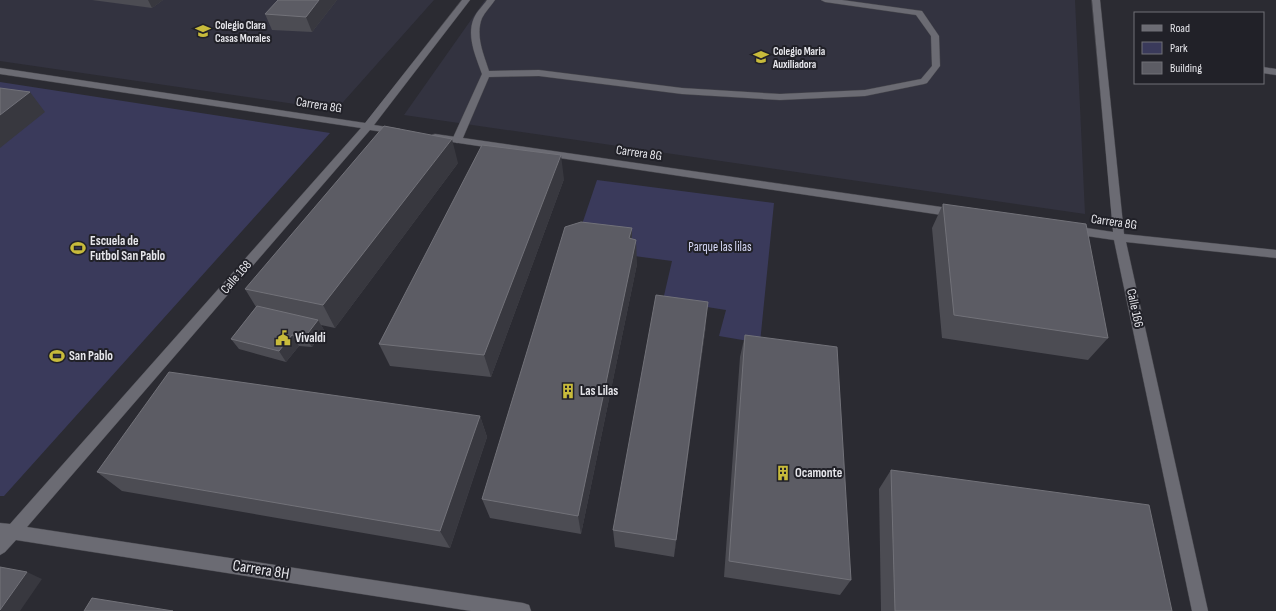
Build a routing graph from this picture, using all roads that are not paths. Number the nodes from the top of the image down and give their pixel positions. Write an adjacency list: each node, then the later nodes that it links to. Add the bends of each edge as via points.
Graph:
1 (466, 0): 9 (street, Calle 168)
2 (491, 0): 8 (street, via 479,17 475,30 477,47)
3 (825, 0): 8 (street, via 919,13 935,36 936,66 924,81 917,83 865,93 780,97 682,91 539,73)
4 (1096, 0): 15 (street, Calle 166)
5 (1264, 70): 7 (street)
6 (0, 71): 9 (street, Carrera 8G)
7 (1276, 72)
8 (486, 74): 12 (street)
9 (367, 127): 10 (street, Carrera 8G); 17 (street, Calle 168)
10 (405, 132)
11 (427, 136): 12 (street, Carrera 8G)
12 (457, 140): 13 (street, Carrera 8G)
13 (965, 214)
14 (1065, 229): 15 (street, Carrera 8G)
15 (1119, 237): 16 (street, Carrera 8G); 20 (street, Calle 166)
16 (1276, 254)
17 (7, 531): 18 (street, Calle 168); 19 (street, Carrera 8H)
18 (0, 547)
19 (523, 611)
20 (1200, 611)

